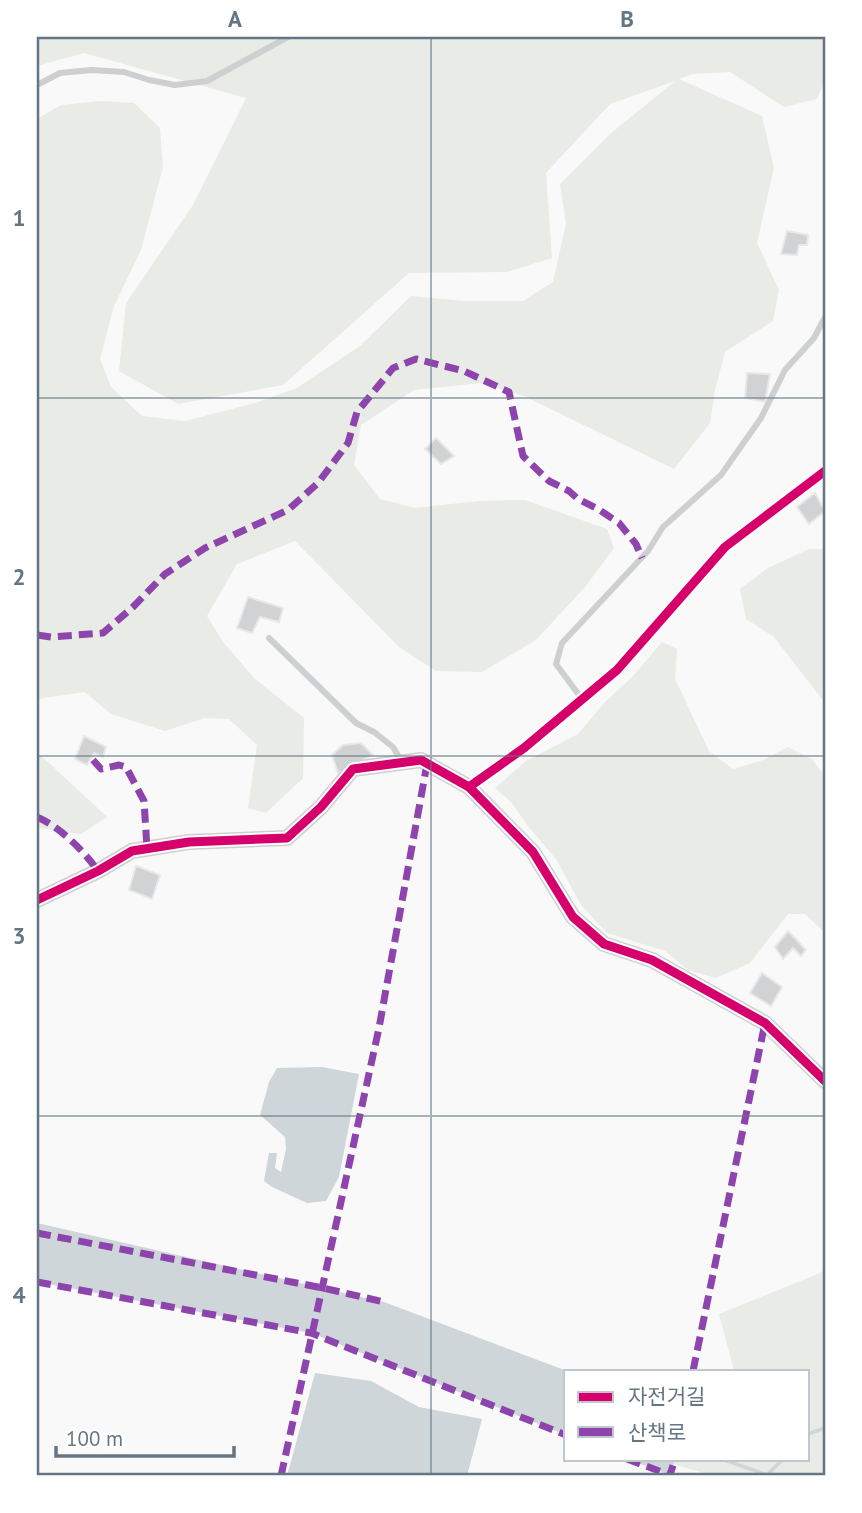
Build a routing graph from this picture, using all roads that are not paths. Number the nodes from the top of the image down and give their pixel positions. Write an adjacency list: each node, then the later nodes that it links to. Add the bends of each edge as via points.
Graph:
1 (288, 37): 2 (lane, via 208,81 175,85 124,72 92,70 60,74)
2 (37, 85)
3 (825, 317): 6 (lane, via 814,338 785,370 761,418 721,475 663,527 648,551 562,643 556,664)
4 (825, 471): 6 (street, via 725,547 617,670)
5 (269, 638): 7 (lane, via 356,723 393,747)
6 (582, 699): 8 (street)
7 (402, 763): 8 (street, via 421,760); 9 (street, via 354,769 287,838 189,842 132,851)
8 (469, 787): 10 (street, via 533,852 573,917 604,944 652,960 765,1023)
9 (37, 900)
10 (825, 1081)

